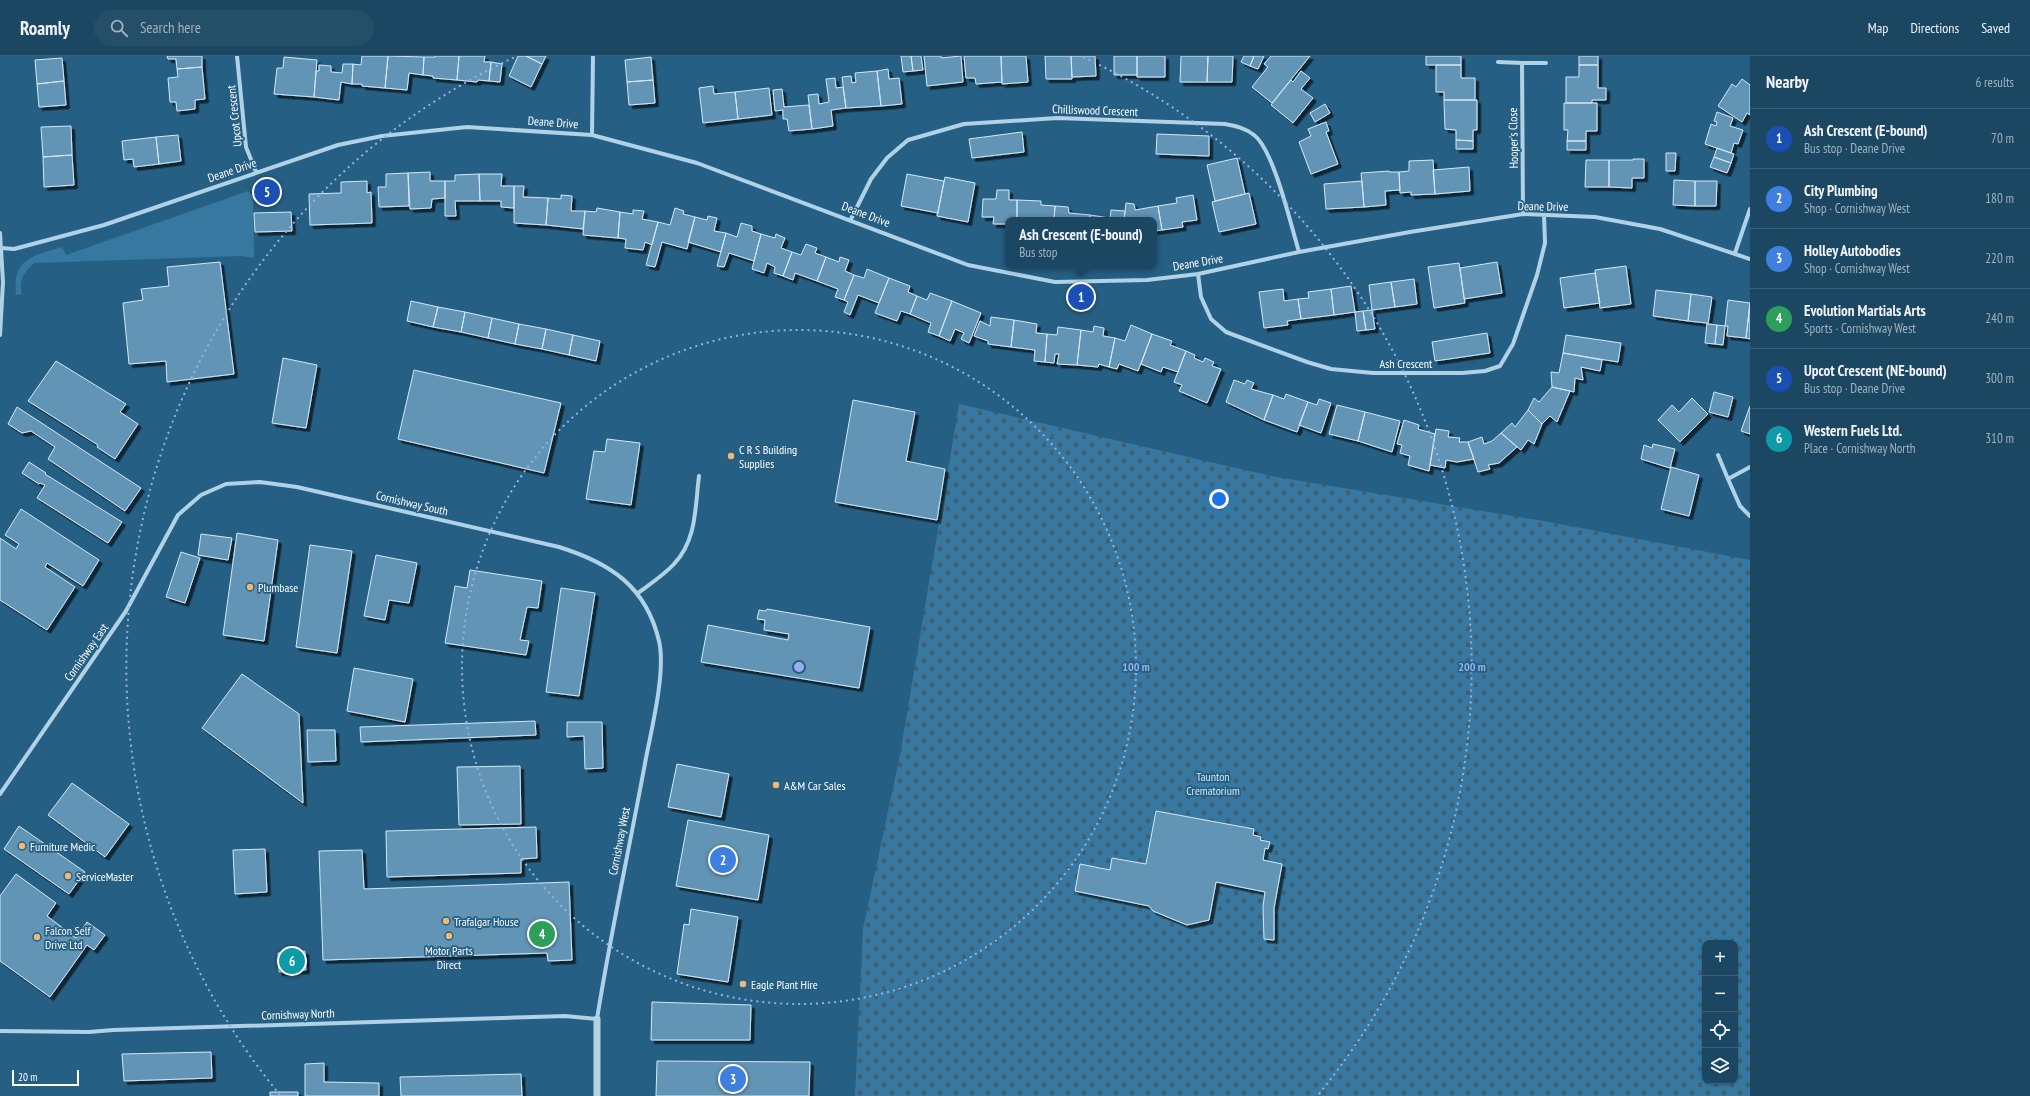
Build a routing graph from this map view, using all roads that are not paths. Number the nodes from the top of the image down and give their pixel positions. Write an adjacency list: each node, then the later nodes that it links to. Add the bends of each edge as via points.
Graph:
1 (237, 56): 7 (street, Upcot Crescent, via 246,147)
2 (593, 56): 6 (street)
3 (1498, 62): 4 (street)
4 (1522, 63): 5 (street); 9 (street, Hooper's Close)
5 (1546, 63)
6 (592, 135): 7 (street, Deane Drive, via 467,128 382,136 338,145); 11 (street, Deane Drive, via 697,163)
7 (256, 172): 13 (street, Deane Drive, via 104,225 14,249)
8 (1750, 209): 15 (street)
9 (1523, 214): 10 (street, Deane Drive); 14 (street, Deane Drive)
10 (1544, 216): 15 (street, Deane Drive, via 1595,216 1660,229); 17 (street, Ash Crescent, via 1545,243 1537,275 1513,344 1500,366 1485,371 1462,374 1374,373 1331,369 1307,362 1226,332 1211,319 1201,297)
11 (851, 219): 14 (street, Chilliswood Crescent, via 871,180 887,158 908,140 964,124 1057,118 1225,124 1242,127 1255,135 1264,147 1272,162); 17 (street, Deane Drive, via 968,265 1055,282 1134,281)
12 (0, 233): 13 (street)
13 (2, 248): 18 (street)
14 (1298, 252): 17 (street, Deane Drive)
15 (1735, 253): 16 (street, Deane Drive)
16 (1750, 259)
17 (1198, 274)
18 (0, 335)
19 (1718, 456): 22 (street)
20 (1750, 468): 22 (street)
21 (699, 476): 25 (street, via 692,533 685,550 674,564)
22 (1728, 479): 24 (street, via 1740,506)
23 (178, 515): 25 (street, Cornishway South, via 201,495 226,484 260,482 297,488 559,547 588,556 616,573); 26 (street, Cornishway East, via 126,611)
24 (1750, 516)
25 (638, 593): 27 (street, Cornishway West, via 659,641 662,660)
26 (0, 794)
27 (597, 1019): 28 (street, Cornishway North, via 565,1016 89,1032); 29 (street, Cornishway West)
28 (0, 1031)
29 (597, 1096)

